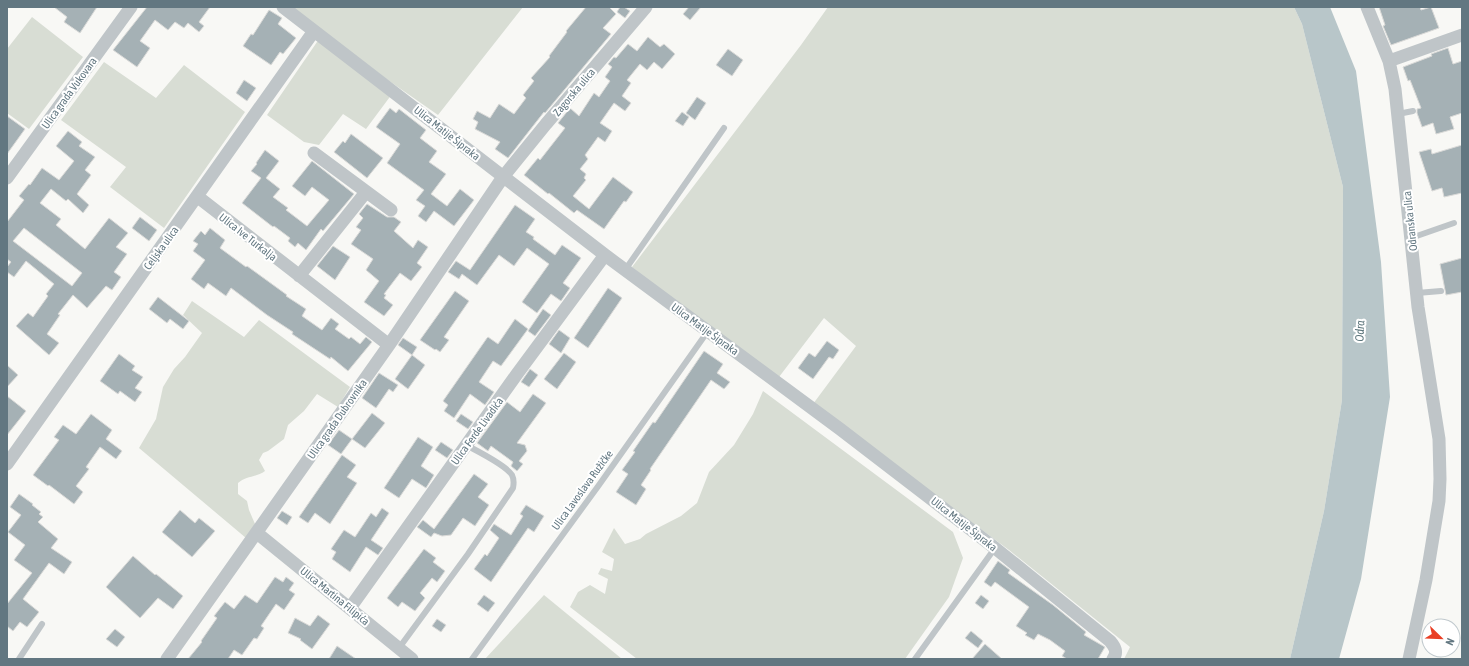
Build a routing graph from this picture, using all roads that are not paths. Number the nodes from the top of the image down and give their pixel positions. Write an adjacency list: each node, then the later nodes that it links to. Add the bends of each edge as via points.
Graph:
1 (131, 7): 13 (street, Ulica grada Vukovara)
2 (283, 7): 5 (street, Ulica Matije Šipraka)
3 (646, 7): 12 (street, Zagorska ulica)
4 (1367, 7): 7 (street, Odranska ulica)
5 (314, 32): 12 (street, Ulica Matije Šipraka); 15 (street, Celjska ulica)
6 (1462, 35): 7 (street)
7 (1389, 61): 9 (street, Odranska ulica)
8 (1413, 111): 9 (lane)
9 (1398, 114): 18 (street, Odranska ulica)
10 (724, 128): 20 (lane)
11 (314, 153): 14 (street)
12 (503, 177): 19 (street, Ulica Matije Šipraka); 25 (street, Ulica grada Dubrovnika)
13 (7, 178)
14 (366, 192): 16 (street); 21 (street)
15 (198, 197): 21 (street, Ulica Ive Turkalja); 27 (street, Celjska ulica)
16 (391, 210)
17 (1454, 223): 18 (lane)
18 (1411, 238): 23 (street, Odranska ulica)
19 (605, 255): 20 (street, Ulica Matije Šipraka); 26 (street, Ulica Ferde Livadića)
20 (625, 270): 24 (street, Ulica Matije Šipraka)
21 (299, 276): 25 (street, Ulica Ive Turkalja)
22 (1441, 291): 23 (lane)
23 (1417, 293): 39 (street, Odranska ulica, via 1439,439 1440,479 1439,501 1426,580)
24 (708, 331): 29 (street, Ulica Matije Šipraka); 36 (lane, Ulica Lavoslava Ružičke)
25 (389, 345): 28 (street, Ulica grada Dubrovnika)
26 (466, 446): 30 (street, Ulica Ferde Livadića); 32 (lane, via 508,471 513,477 513,488 464,560)
27 (7, 464)
28 (258, 533): 30 (street, Ulica Martina Filipića); 34 (street, Ulica grada Dubrovnika)
29 (995, 548): 37 (lane); 38 (street, Ulica Matije Šipraka, via 1110,641 1115,648 1116,655)
30 (350, 608): 32 (street, Ulica Martina Filipića)
31 (42, 624): 33 (lane)
32 (398, 648): 35 (street, Ulica Martina Filipića)
33 (19, 659)
34 (167, 659)
35 (412, 659)
36 (472, 659)
37 (915, 659)
38 (1113, 659)
39 (1409, 659)

